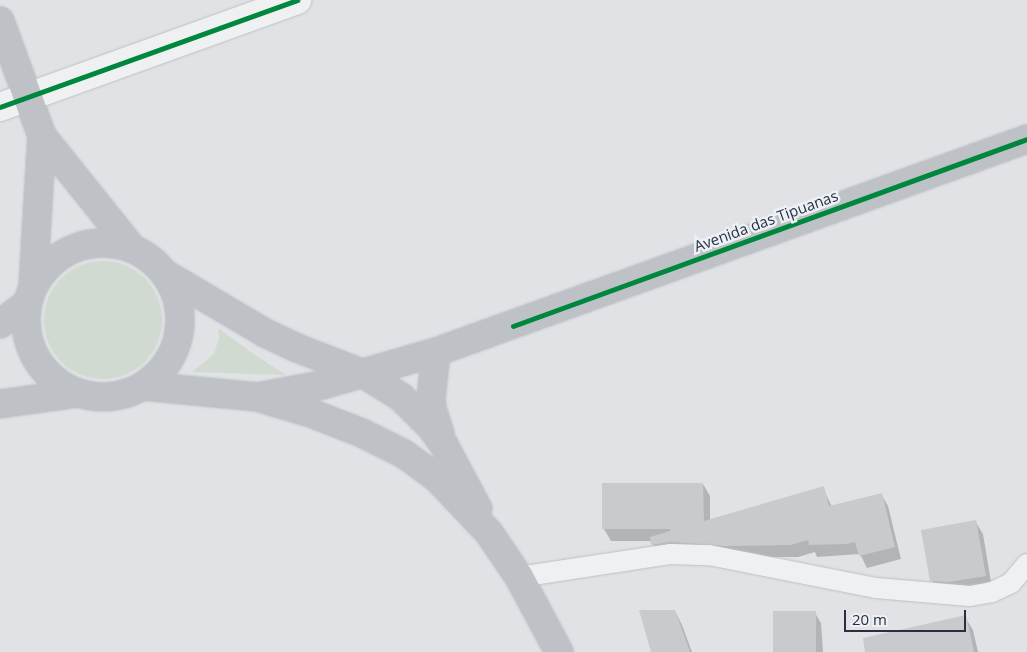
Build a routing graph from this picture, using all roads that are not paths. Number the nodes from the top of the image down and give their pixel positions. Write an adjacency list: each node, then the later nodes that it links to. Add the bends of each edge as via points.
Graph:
1 (297, 0): 3 (street)
2 (0, 21): 3 (main road)
3 (28, 97): 4 (street); 5 (main road)
4 (0, 107)
5 (42, 136): 7 (main road); 9 (main road)
6 (1027, 139): 11 (main road, Avenida das Tipuanas)
7 (131, 248): 8 (main road, via 145,254); 9 (main road, via 108,242 64,253 46,267)
8 (167, 276): 12 (main road, via 266,333); 13 (main road, via 176,294 180,315 178,336 172,356)
9 (30, 295): 10 (main road); 14 (main road, via 25,327 31,348 38,362 58,384)
10 (0, 324)
11 (436, 352): 12 (main road, Avenida das Tipuanas); 17 (main road, via 432,409)
12 (364, 374): 15 (main road, Avenida das Tipuanas, via 293,392); 17 (main road, via 401,397)
13 (143, 386): 14 (main road, via 122,395 100,398); 15 (main road)
14 (78, 393): 16 (main road)
15 (257, 397): 18 (main road, via 308,412 404,454 437,478)
16 (0, 404)
17 (444, 445): 18 (main road)
18 (489, 533): 20 (main road)
19 (1027, 564): 20 (lane, via 1011,583 992,592 970,596 876,588 709,555 671,554)
20 (519, 577): 21 (main road)
21 (558, 652)

